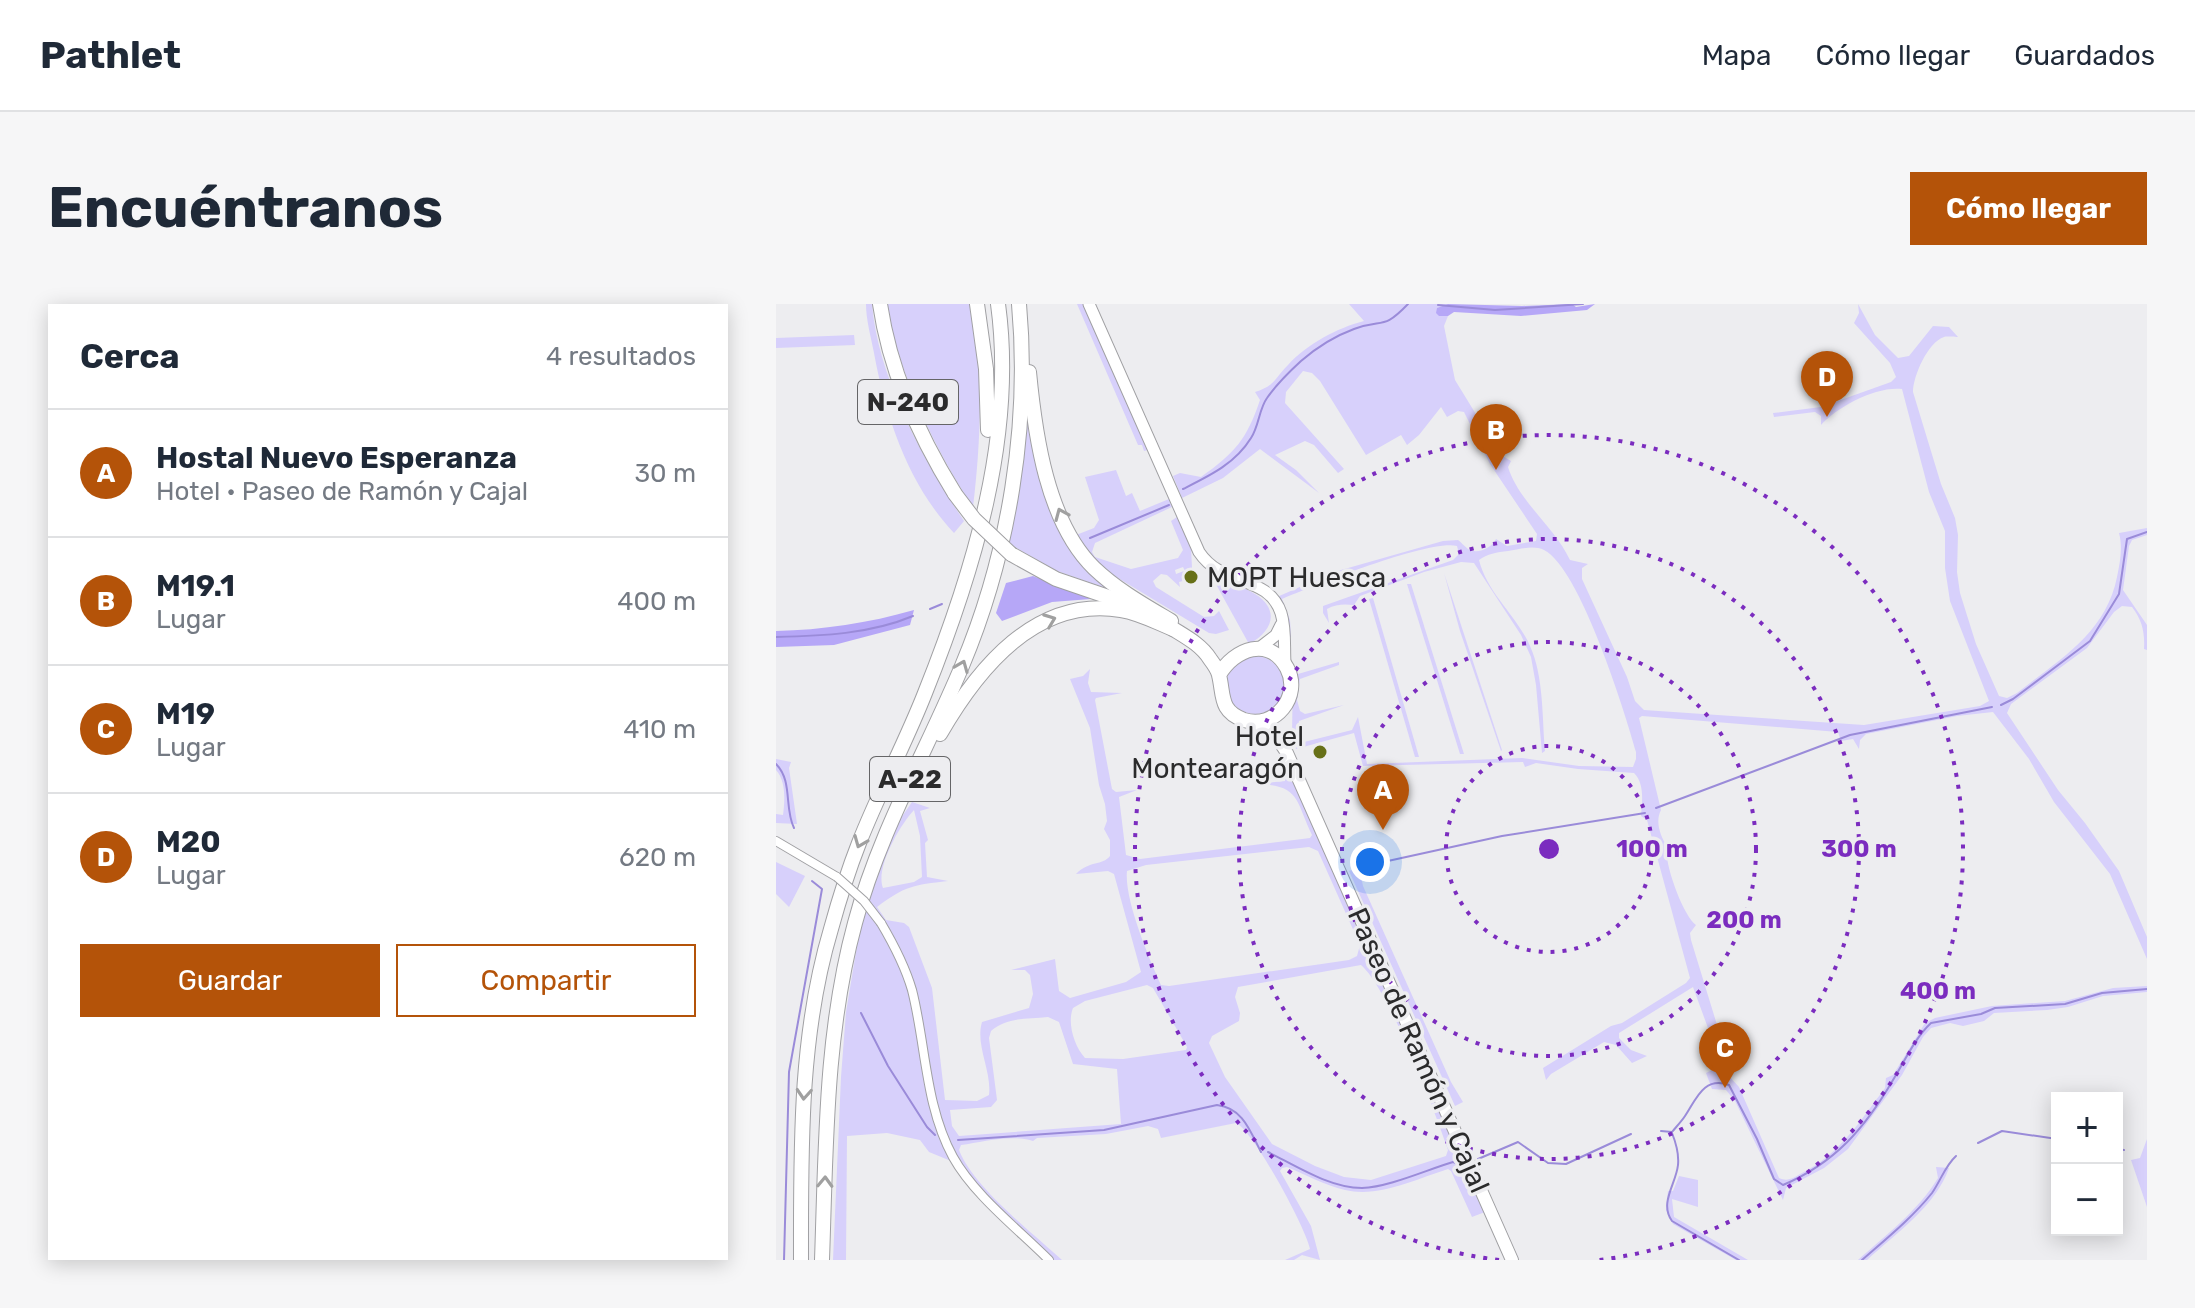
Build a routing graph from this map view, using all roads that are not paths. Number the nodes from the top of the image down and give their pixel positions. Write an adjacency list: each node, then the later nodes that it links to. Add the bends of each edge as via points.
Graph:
1 (880, 304): 8 (highway, N-240, bridge, via 886,338 927,446 974,519 1011,554 1056,579 1140,607)
2 (977, 304): 6 (highway, via 989,417)
3 (998, 304): 6 (highway, A-22, via 998,423)
4 (1020, 304): 8 (highway, one-way to 4, via 1093,567 1064,522 1038,441); 18 (highway, A-22, one-way to 4, via 855,922 870,877 963,664 1005,525 1020,408)
5 (1089, 304): 7 (street, via 1199,552 1220,573 1264,590)
6 (979, 534): 19 (highway, A-22, one-way to 19, via 926,693 859,843 823,958 805,1072)
7 (1282, 620): 9 (street, via 1276,635); 12 (street)
8 (1174, 626): 10 (highway, N-240); 18 (highway, one-way to 8, via 858,918 890,835 935,742 985,668 1032,627 1085,610 1118,609)
9 (1258, 649): 11 (highway); 12 (highway)
10 (1212, 653): 11 (highway); 13 (highway)
11 (1238, 653): 13 (highway)
12 (1285, 663): 14 (highway, via 1292,683)
13 (1219, 675): 15 (highway, via 1228,709)
14 (1287, 703): 15 (highway, via 1276,715); 16 (main road, via 1281,734)
15 (1253, 721): 16 (main road, via 1275,735)
16 (1287, 753): 22 (main road, Paseo de Ramón y Cajal)
17 (776, 841): 21 (street, bridge, via 837,877 881,923 911,986 934,1106 953,1158 971,1183)
18 (835, 1022): 20 (highway, A-22, one-way to 18)
19 (801, 1260)
20 (822, 1260)
21 (1049, 1260)
22 (1512, 1260)

